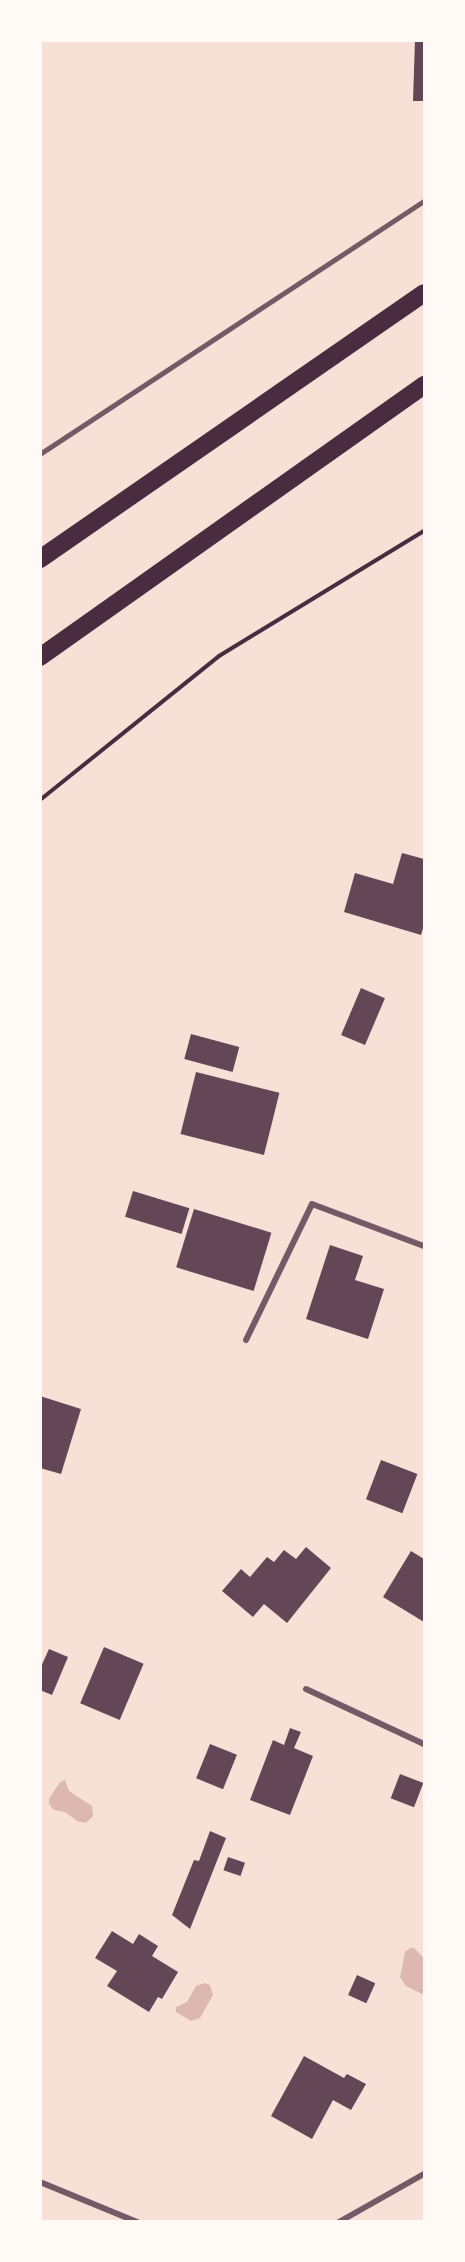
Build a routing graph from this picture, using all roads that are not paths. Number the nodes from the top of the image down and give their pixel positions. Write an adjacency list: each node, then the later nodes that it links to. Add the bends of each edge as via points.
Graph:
1 (424, 201): 4 (lane)
2 (424, 293): 5 (highway)
3 (424, 385): 6 (highway)
4 (40, 454)
5 (40, 559)
6 (40, 657)
7 (424, 1246): 8 (street, via 312,1204)
8 (246, 1340)
9 (306, 1689): 10 (street)
10 (424, 1744)
11 (424, 2174): 14 (street)
12 (40, 2182): 13 (street)
13 (137, 2222)
14 (339, 2222)

